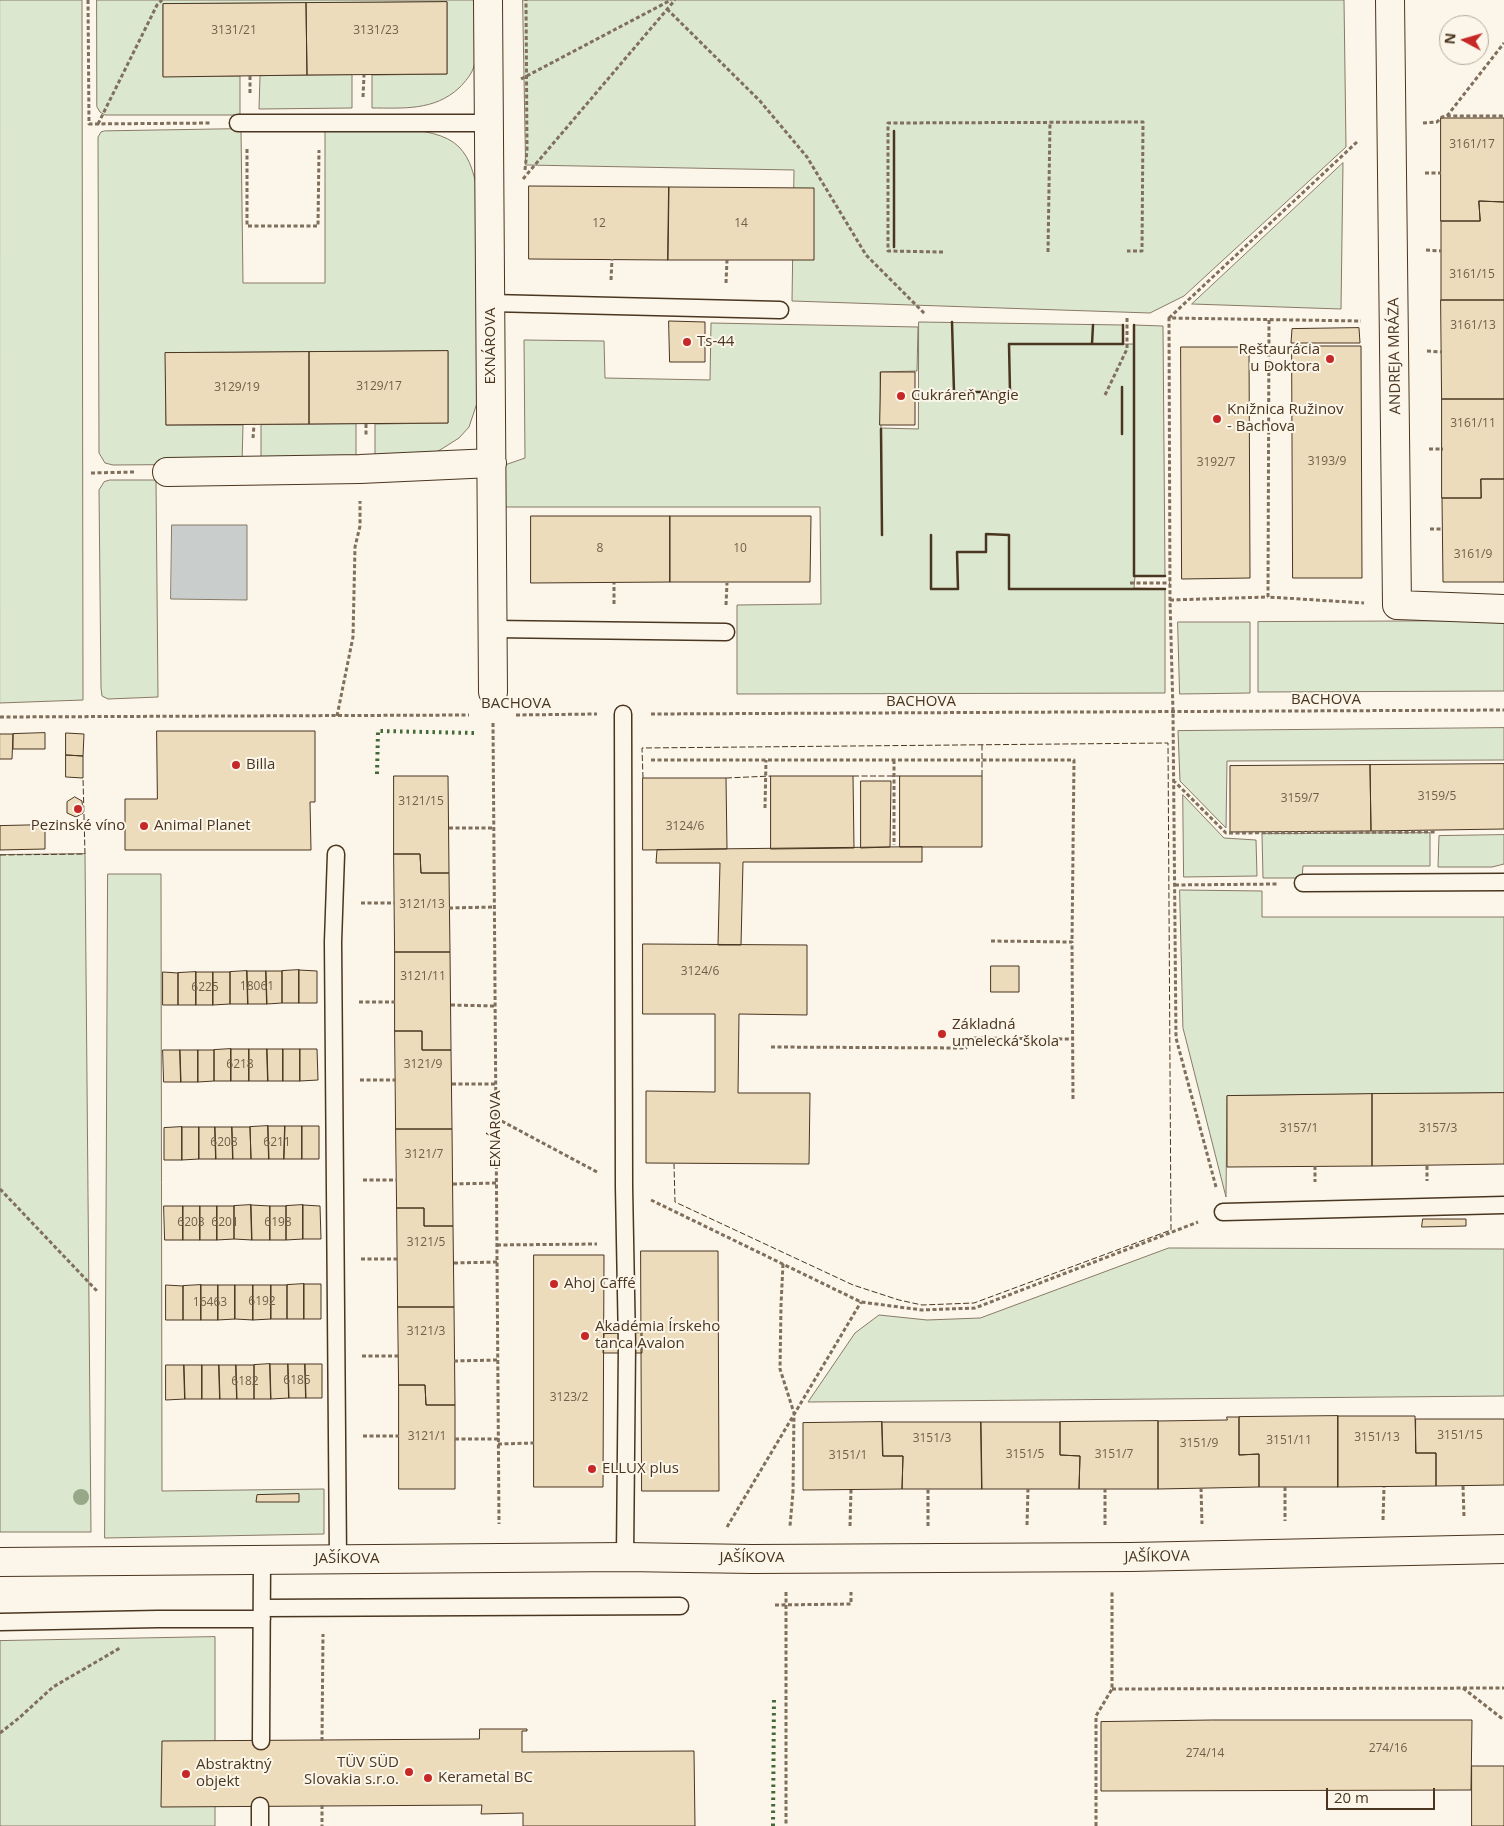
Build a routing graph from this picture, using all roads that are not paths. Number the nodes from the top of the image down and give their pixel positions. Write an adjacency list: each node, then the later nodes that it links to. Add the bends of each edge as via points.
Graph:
1 (488, 0): 3 (street, EXNÁROVA)
2 (1390, 0): 9 (street, ANDREJA MRÁZA, via 1398,605)
3 (488, 111): 4 (lane, via 319,123); 5 (street, EXNÁROVA)
4 (242, 123)
5 (491, 303): 6 (lane); 7 (street, EXNÁROVA)
6 (780, 310)
7 (492, 463): 8 (street); 10 (street, EXNÁROVA)
8 (167, 472)
9 (1504, 609)
10 (493, 629): 11 (lane); 12 (street, EXNÁROVA)
11 (726, 632)
12 (493, 703)
13 (623, 714): 20 (lane, via 627,1345)
14 (336, 854): 22 (lane)
15 (1504, 882): 16 (lane)
16 (1304, 884)
17 (1504, 1205): 18 (lane)
18 (1223, 1212)
19 (1504, 1550): 20 (street, JAŠÍKOVA, via 1141,1557)
20 (625, 1557): 22 (street, JAŠÍKOVA)
21 (262, 1560): 22 (street, JAŠÍKOVA); 23 (street, JAŠÍKOVA); 25 (lane)
22 (338, 1560)
23 (0, 1562)
24 (680, 1606): 25 (lane, via 323,1608)
25 (262, 1613): 26 (lane); 27 (lane)
26 (0, 1622)
27 (261, 1741)
28 (260, 1806): 29 (lane)
29 (260, 1826)

